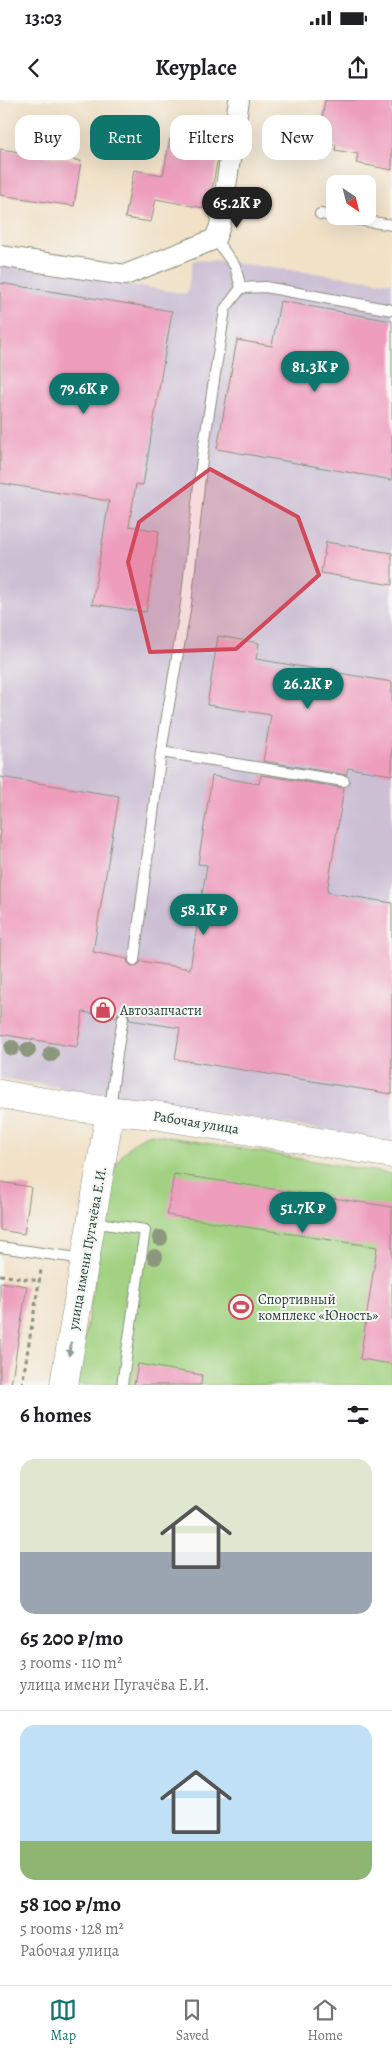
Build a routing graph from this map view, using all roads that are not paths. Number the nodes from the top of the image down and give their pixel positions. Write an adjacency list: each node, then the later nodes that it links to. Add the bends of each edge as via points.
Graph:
1 (238, 100): 4 (street, via 220,226)
2 (320, 214): 3 (lane)
3 (392, 226)
4 (214, 239): 5 (street, via 125,275); 6 (lane, via 235,266)
5 (0, 256)
6 (241, 288): 7 (lane, via 265,287); 8 (lane, via 226,308 202,458 186,604)
7 (392, 310)
8 (161, 752): 9 (lane); 10 (lane)
9 (344, 781)
10 (134, 960)
11 (123, 1018): 13 (lane)
12 (0, 1094): 13 (main road, Рабочая улица)
13 (110, 1111): 14 (main road, Рабочая улица, via 154,1115); 15 (main road, улица имени Пугачёва Е.И.)
14 (392, 1154)
15 (91, 1222): 17 (main road, улица имени Пугачёва Е.И.); 19 (lane, via 145,1230)
16 (0, 1247): 17 (lane)
17 (85, 1259): 18 (main road, улица имени Пугачёва Е.И., one-way to 18)
18 (64, 1385)
19 (122, 1385)

